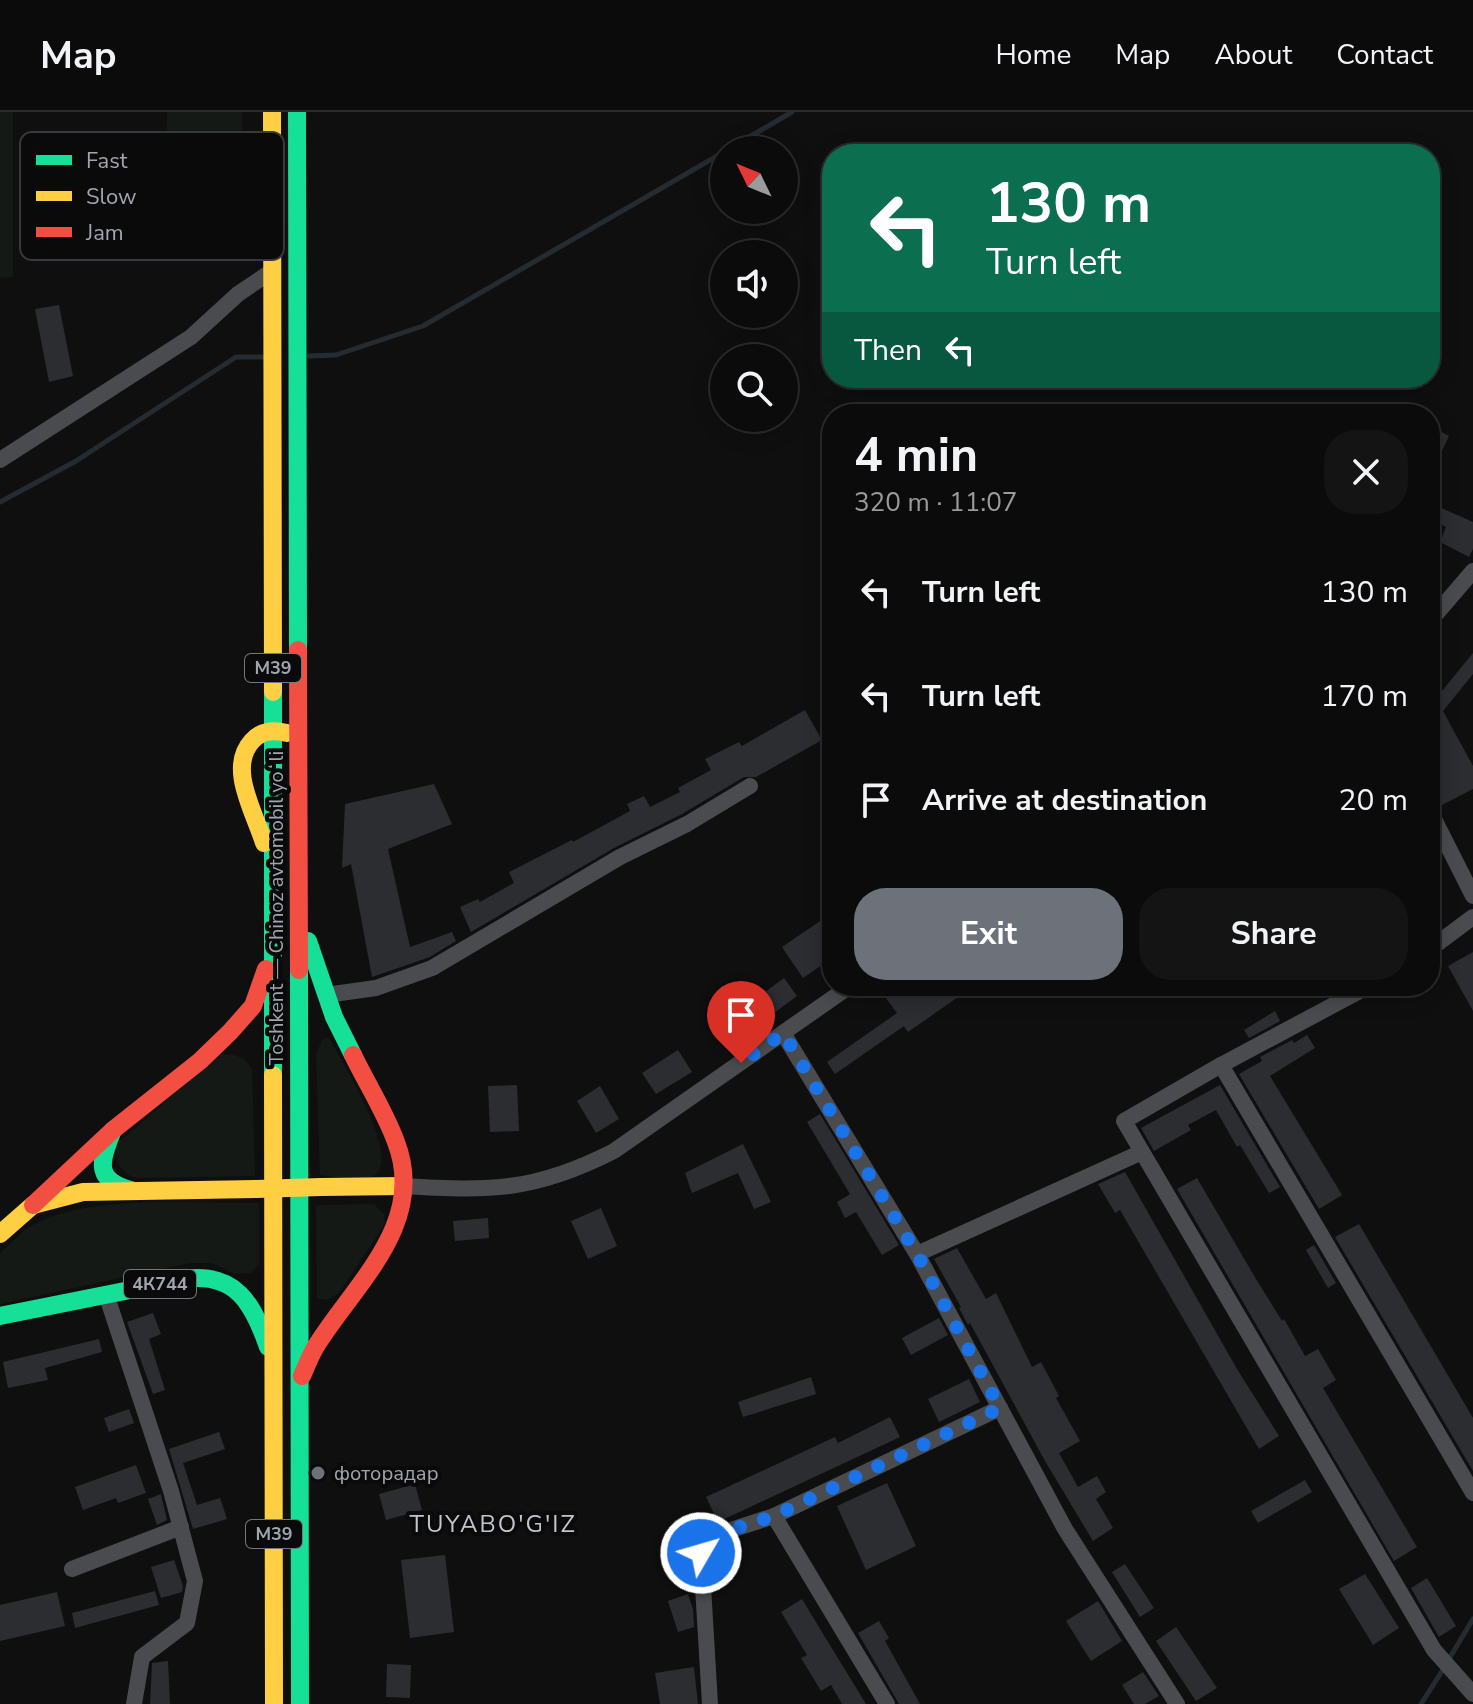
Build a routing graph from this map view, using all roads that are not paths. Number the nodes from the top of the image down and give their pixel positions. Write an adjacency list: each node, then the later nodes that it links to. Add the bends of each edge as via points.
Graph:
1 (297, 112): 8 (main road, Toshkent — Chinoz avtomobil yoʻli / M39)
2 (272, 260): 3 (main road, Toshkent — Chinoz avtomobil yoʻli / M39)
3 (272, 271): 4 (street, via 191,337); 7 (main road, Toshkent — Chinoz avtomobil yoʻli / M39)
4 (0, 460)
5 (1473, 571): 6 (street)
6 (1440, 609)
7 (273, 730): 8 (main road); 11 (main road, Toshkent — Chinoz avtomobil yoʻli / M39); 11 (main road, via 248,746 240,765 241,785)
8 (298, 740): 13 (main road, Toshkent — Chinoz avtomobil yoʻli / M39)
9 (750, 786): 17 (street, via 432,968 376,988)
10 (1440, 831): 12 (street)
11 (273, 869): 16 (main road, Toshkent — Chinoz avtomobil yoʻli / M39)
12 (1473, 896)
13 (298, 909): 17 (main road); 32 (main road, Toshkent — Chinoz avtomobil yoʻli / M39)
14 (1473, 917): 15 (street)
15 (1440, 942)
16 (273, 948): 22 (main road, via 253,1006 200,1061); 31 (main road, Toshkent — Chinoz avtomobil yoʻli / M39)
17 (326, 995): 24 (main road, via 397,1144)
18 (836, 996): 20 (street)
19 (1350, 996): 21 (street)
20 (783, 1033): 24 (street, via 614,1151 573,1172 500,1189); 28 (street)
21 (1221, 1065): 23 (street, via 1124,1121); 34 (street)
22 (113, 1130): 25 (main road, via 103,1151 106,1175 113,1185); 26 (main road)
23 (1142, 1152): 28 (street); 40 (street, via 1434,1650)
24 (403, 1186): 25 (main road, bridge); 32 (main road, via 401,1214 390,1244 316,1344)
25 (134, 1191): 26 (main road, via 83,1192)
26 (33, 1205): 27 (main road)
27 (0, 1234)
28 (917, 1254): 33 (street)
29 (106, 1294): 30 (main road, 4К744); 31 (main road, 4К744, via 207,1277 219,1280 249,1305); 36 (street)
30 (0, 1316)
31 (273, 1364): 37 (main road, Toshkent — Chinoz avtomobil yoʻli / M39)
32 (299, 1383): 38 (main road, Toshkent — Chinoz avtomobil yoʻli / M39)
33 (1000, 1408): 35 (street); 46 (street, via 1065,1529)
34 (1473, 1493)
35 (774, 1516): 44 (street, via 704,1542); 45 (street)
36 (181, 1527): 39 (street); 41 (street, via 195,1581 187,1623 142,1657)
37 (274, 1538): 38 (main road, via 287,1551); 42 (main road, Toshkent — Chinoz avtomobil yoʻli / M39)
38 (299, 1540): 43 (main road, Toshkent — Chinoz avtomobil yoʻli / M39)
39 (72, 1569)
40 (1469, 1688)
41 (134, 1704)
42 (274, 1704)
43 (300, 1704)
44 (710, 1704)
45 (887, 1704)
46 (1177, 1704)

